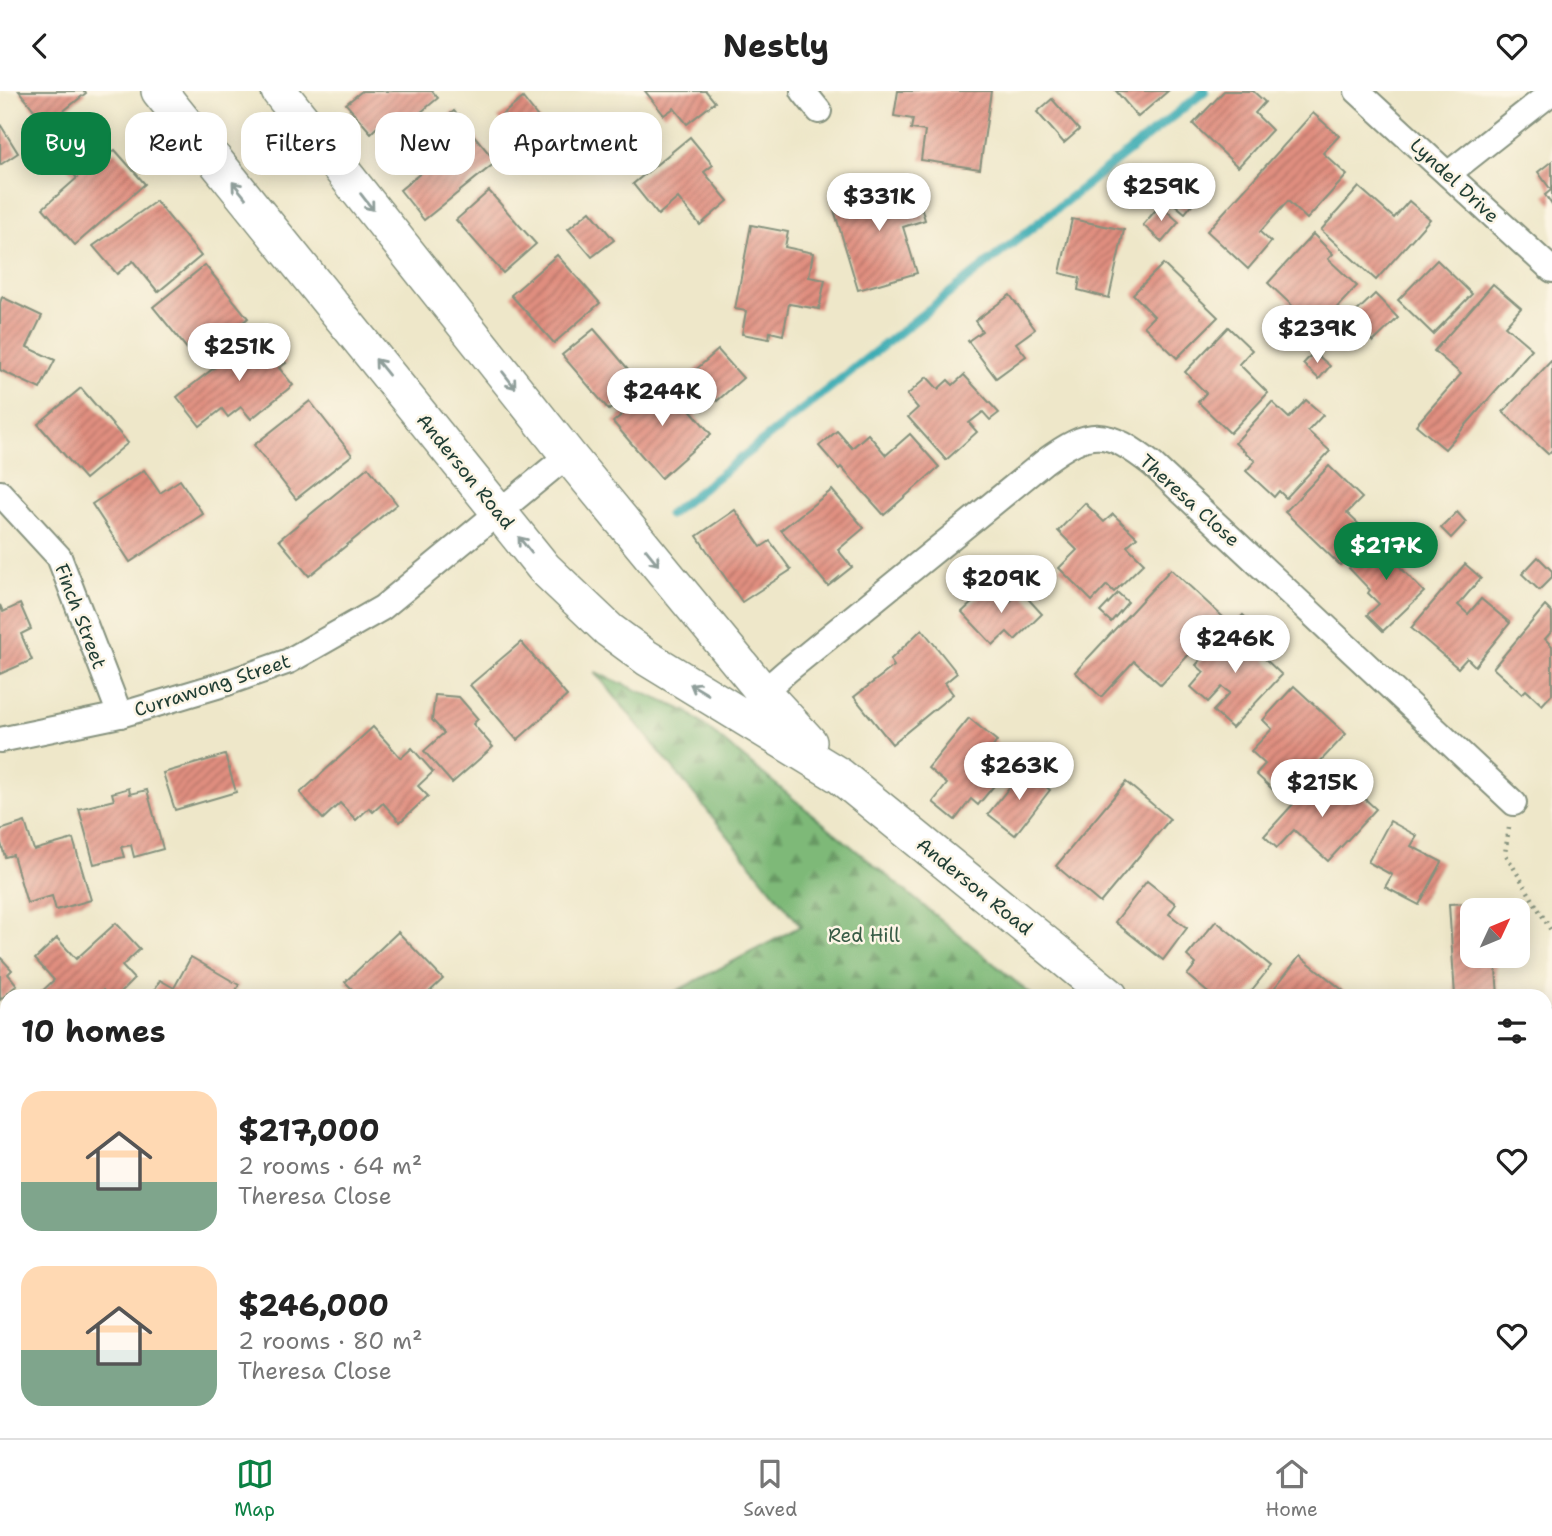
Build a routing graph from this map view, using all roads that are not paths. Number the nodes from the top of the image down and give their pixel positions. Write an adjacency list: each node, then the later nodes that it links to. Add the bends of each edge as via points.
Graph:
1 (159, 91): 11 (street, Anderson Road, one-way to 1)
2 (279, 91): 9 (street, Anderson Road, one-way to 9)
3 (803, 91): 6 (street)
4 (1357, 91): 7 (street, Lyndel Drive)
5 (1552, 92): 7 (street)
6 (819, 111)
7 (1448, 174): 8 (street, Lyndel Drive)
8 (1552, 270)
9 (568, 455): 11 (street, Currawong Street); 12 (street, Anderson Road, one-way to 12)
10 (0, 493): 13 (street, Finch Street, via 59,557)
11 (498, 511): 12 (street, Anderson Road, one-way to 11, via 647,658 609,630 544,568); 13 (street, Currawong Street, via 382,608 289,661)
12 (754, 704): 15 (street, Theresa Close, via 1065,446 1087,437 1112,438 1153,465); 16 (street, Anderson Road)
13 (120, 715): 14 (street, Currawong Street)
14 (0, 740)
15 (1514, 803)
16 (1101, 989)

